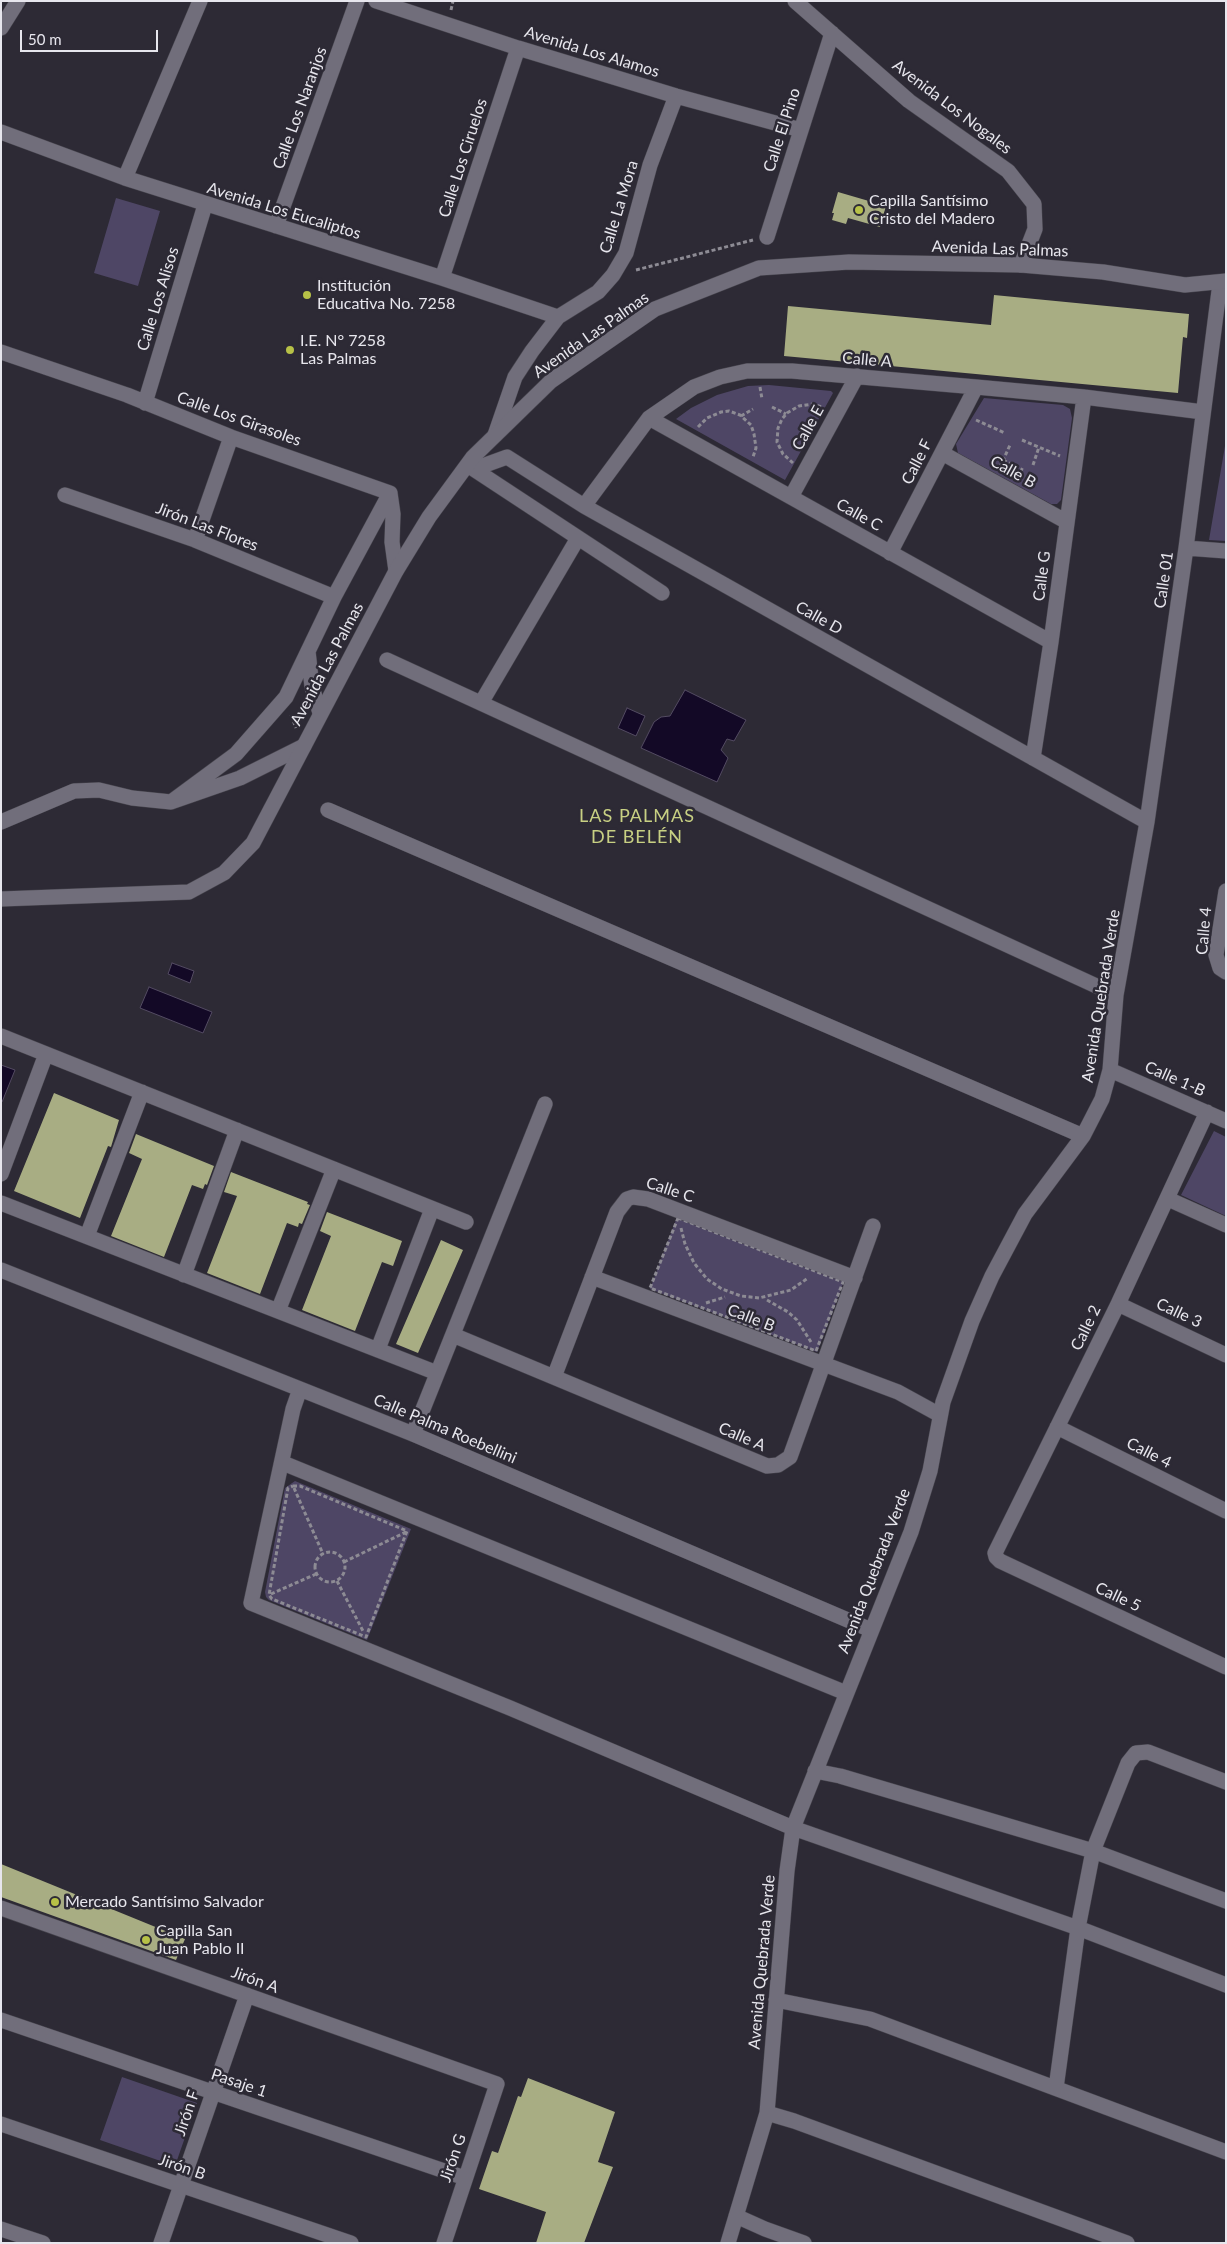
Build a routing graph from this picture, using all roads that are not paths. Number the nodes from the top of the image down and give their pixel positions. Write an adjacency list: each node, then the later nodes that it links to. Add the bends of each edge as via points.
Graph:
1 (18, 1): 6 (street)
2 (200, 1): 12 (street)
3 (357, 1): 14 (street, Calle Los Naranjos)
4 (376, 1): 8 (street, Avenida Los Alamos)
5 (795, 1): 7 (street, Avenida Los Nogales)
6 (1, 28)
7 (832, 33): 10 (street, Calle El Pino); 16 (street, Avenida Los Nogales, via 909,101 1008,171 1034,204 1035,229)
8 (518, 48): 9 (street, Avenida Los Alamos); 17 (street, Calle Los Ciruelos)
9 (676, 96): 10 (street, Avenida Los Alamos); 19 (street, Calle La Mora, via 650,165 626,253 598,292)
10 (800, 130): 15 (street, Calle El Pino)
11 (1, 132): 12 (street, Avenida Los Eucaliptos)
12 (125, 178): 13 (street, Avenida Los Eucaliptos)
13 (205, 205): 14 (street, Avenida Los Eucaliptos); 24 (street, Calle Los Alisos)
14 (276, 226): 17 (street, Avenida Los Eucaliptos)
15 (767, 236)
16 (1021, 265): 18 (street, Avenida Las Palmas, via 1103,272 1185,285); 27 (street, Avenida Las Palmas, via 849,262 759,268 655,309 551,381)
17 (442, 278): 19 (street, Avenida Los Eucaliptos)
18 (1223, 282): 25 (street, Calle 01)
19 (558, 318): 27 (street, Calle La Mora, via 514,377)
20 (1, 352): 24 (street, Calle Los Girasoles)
21 (857, 376): 22 (street, Calle A); 26 (street, Calle A, via 747,371 694,387); 33 (street, Calle E)
22 (976, 387): 23 (street, Calle A); 29 (street, Calle F)
23 (1084, 397): 25 (street, Calle A); 35 (street, Calle G)
24 (145, 403): 28 (street, Calle Los Girasoles)
25 (1203, 412): 38 (street, Calle 01)
26 (649, 418): 33 (street, Calle C); 34 (street, Calle A)
27 (495, 436): 30 (street, Avenida Las Palmas)
28 (231, 437): 31 (street, Calle Los Girasoles); 37 (street)
29 (942, 453): 35 (street, Calle B); 40 (street, Calle F)
30 (471, 467): 34 (street, Calle D, via 506,457); 36 (street); 41 (street, Avenida Las Palmas, via 429,517)
31 (390, 493): 41 (street); 43 (street)
32 (65, 495): 37 (street, Jirón Las Flores)
33 (791, 497): 40 (street, Calle C)
34 (584, 506): 50 (street, Calle D)
35 (1067, 522): 44 (street, Calle G)
36 (578, 538): 42 (street); 47 (street)
37 (195, 540): 43 (street, Jirón Las Flores)
38 (1186, 548): 39 (street); 54 (street, Calle 01)
39 (1226, 550)
40 (890, 553): 44 (street, Calle C)
41 (396, 571): 48 (street, Avenida Las Palmas)
42 (662, 593)
43 (334, 597): 45 (street)
44 (1051, 642): 50 (street, Calle G)
45 (308, 650): 48 (street, via 312,687); 51 (street, via 286,697 236,754)
46 (387, 660): 47 (street)
47 (481, 702): 59 (street)
48 (320, 713): 49 (street, Avenida Las Palmas)
49 (304, 746): 51 (street, via 240,778); 57 (street, Avenida Las Palmas, via 252,843 224,873 188,892)
50 (1033, 758): 54 (street, Calle D)
51 (171, 802): 53 (street, via 99,790 74,791)
52 (328, 810): 68 (street)
53 (1, 822)
54 (1148, 822): 55 (street, Calle 01)
55 (1139, 881): 59 (street, Avenida Quebrada Verde)
56 (1226, 891): 58 (street, Calle 4, via 1216,955 1220,968)
57 (1, 899)
58 (1226, 972)
59 (1116, 995): 62 (street, Avenida Quebrada Verde)
60 (1, 1036): 61 (street)
61 (46, 1054): 63 (street); 70 (street)
62 (1110, 1070): 65 (street, Calle 1-B); 68 (street, Avenida Quebrada Verde, via 1102,1098)
63 (142, 1092): 67 (street); 77 (street)
64 (545, 1104): 84 (street)
65 (1207, 1112): 66 (street, Calle 1-B); 71 (street, Calle 2)
66 (1226, 1121)
67 (236, 1130): 69 (street); 79 (street)
68 (1083, 1136): 91 (street, Avenida Quebrada Verde, via 1025,1214 992,1276 972,1321)
69 (334, 1169): 73 (street); 83 (street)
70 (1, 1174)
71 (1168, 1200): 75 (street); 82 (street, Calle 2)
72 (1, 1203): 77 (street)
73 (432, 1209): 74 (street); 85 (street)
74 (466, 1222)
75 (1226, 1225)
76 (873, 1226): 81 (street, Calle A)
77 (87, 1236): 79 (street)
78 (1, 1270): 90 (street, Calle Palma Roebellini)
79 (184, 1275): 83 (street)
80 (592, 1277): 81 (street, Calle C, via 617,1212 633,1197 648,1199); 87 (street, Calle B); 89 (street, Calle C)
81 (854, 1278): 87 (street, Calle A)
82 (1118, 1304): 86 (street, Calle 3); 92 (street, Calle 2)
83 (278, 1311): 85 (street)
84 (453, 1335): 88 (street); 89 (street, Calle A)
85 (378, 1350): 88 (street)
86 (1226, 1355)
87 (823, 1364): 89 (street, Calle A, via 790,1457 772,1466); 91 (street, Calle B)
88 (437, 1373): 93 (street)
89 (554, 1377)
90 (300, 1389): 93 (street, Calle Palma Roebellini); 94 (street)
91 (941, 1409): 97 (street, Avenida Quebrada Verde, via 930,1471 911,1532)
92 (1057, 1427): 95 (street, Calle 4); 96 (street, Calle 2, via 995,1553)
93 (413, 1434): 97 (street, Calle Palma Roebellini)
94 (283, 1463): 99 (street); 102 (street, via 251,1602 364,1642 510,1708)
95 (1226, 1511)
96 (996, 1557): 98 (street, Calle 5)
97 (871, 1630): 99 (street, Avenida Quebrada Verde)
98 (1226, 1667)
99 (846, 1693): 100 (street, Avenida Quebrada Verde)
100 (815, 1771): 102 (street, Avenida Quebrada Verde); 103 (street)
101 (1226, 1782): 103 (street, via 1148,1752 1136,1754 1128,1763)
102 (794, 1828): 106 (street); 109 (street, Avenida Quebrada Verde)
103 (1093, 1851): 104 (street); 106 (street)
104 (1226, 1901)
105 (1, 1908): 108 (street, Jirón A)
106 (1078, 1928): 107 (street); 112 (street)
107 (1226, 1985)
108 (247, 1995): 111 (street, Jirón A); 113 (street, Jirón F)
109 (776, 2000): 112 (street, via 870,2019); 114 (street, Avenida Quebrada Verde)
110 (1, 2020): 113 (street, Pasaje 1)
111 (497, 2084): 117 (street, Jirón G)
112 (1056, 2088): 116 (street)
113 (213, 2092): 117 (street, Pasaje 1); 118 (street, Jirón F)
114 (767, 2113): 119 (street, Avenida Quebrada Verde); 127 (street)
115 (1, 2124): 118 (street, Jirón B)
116 (1226, 2152)
117 (465, 2178): 124 (street, Jirón G)
118 (181, 2185): 122 (street, Jirón F); 123 (street, Jirón B)
119 (736, 2216): 125 (street, Avenida Quebrada Verde); 126 (street)
120 (1, 2229): 121 (street)
121 (43, 2243)
122 (161, 2243)
123 (351, 2243)
124 (444, 2243)
125 (728, 2243)
126 (804, 2243)
127 (1126, 2243)

